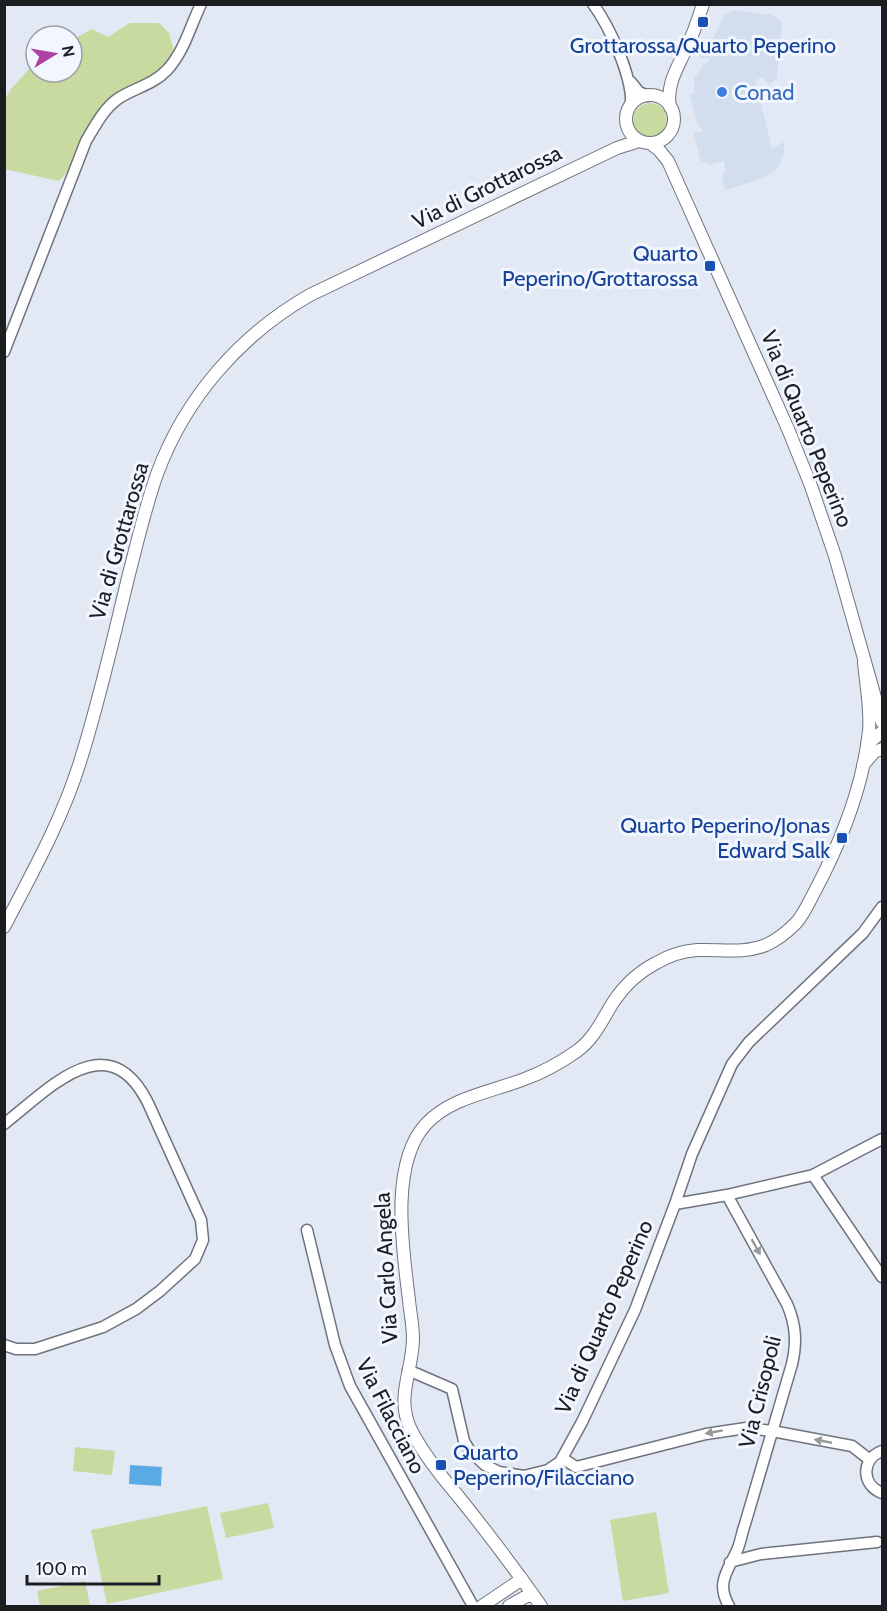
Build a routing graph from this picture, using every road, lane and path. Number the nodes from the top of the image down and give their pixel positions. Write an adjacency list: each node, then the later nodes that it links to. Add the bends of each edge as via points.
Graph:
1 (201, 4): 14 (street, via 183,47 166,71 118,99 86,141)
2 (593, 4): 5 (street, via 610,32)
3 (703, 4): 4 (street)
4 (672, 79): 6 (street); 8 (street)
5 (628, 80): 6 (street, via 639,92); 7 (street)
6 (650, 95): 7 (street); 8 (street, via 663,99)
7 (631, 105): 9 (street)
8 (670, 107): 10 (street, via 674,123)
9 (628, 128): 11 (street, via 634,137); 12 (street)
10 (668, 135): 11 (street, via 661,141); 13 (street, Via di Quarto Peperino)
11 (645, 142): 12 (street, Via di Grottarossa); 13 (street, Via di Quarto Peperino)
12 (617, 148): 22 (street, Via di Grottarossa, via 310,295 261,327 217,371 183,420 158,472 80,765 55,827)
13 (668, 161): 15 (street, Via di Quarto Peperino, via 811,486)
14 (4, 352)
15 (864, 662): 16 (street, Via di Quarto Peperino); 18 (street, via 870,720)
16 (882, 722)
17 (882, 732): 18 (street)
18 (867, 744): 20 (street)
19 (882, 749): 20 (street)
20 (862, 766): 31 (street, Via Carlo Angela, via 849,814 822,878 801,916 782,936 744,951 696,950 659,961 630,983 587,1043 576,1052 542,1072 457,1102 422,1129 408,1156 402,1187 403,1246 413,1338)
21 (882, 907): 27 (street, Via di Quarto Peperino, via 863,933 749,1042 732,1064 692,1154)
22 (4, 927)
23 (4, 1124): 30 (street, via 76,1070 98,1066 124,1072 141,1088 198,1212 203,1233 192,1263 136,1309 103,1327 43,1347 28,1350)
24 (882, 1139): 25 (street)
25 (813, 1175): 26 (street); 29 (street)
26 (727, 1195): 27 (street); 32 (street, Via Crisopoli, one-way to 32, via 787,1304 794,1326 794,1353)
27 (675, 1204): 34 (street, Via di Quarto Peperino, via 634,1310)
28 (307, 1230): 41 (street, Via Filacciano, via 335,1345 350,1386)
29 (882, 1277)
30 (4, 1345)
31 (408, 1370): 34 (street, via 451,1387 464,1441 491,1469 507,1474 532,1474 552,1468); 39 (street, via 404,1406 410,1428 434,1468)
32 (772, 1431): 34 (street, one-way to 34, via 746,1428 705,1434 576,1467); 35 (street, one-way to 32, via 852,1446); 38 (street, Via Crisopoli, via 738,1548)
33 (882, 1451): 35 (street)
34 (562, 1458)
35 (870, 1460): 36 (street, via 867,1477 873,1488)
36 (882, 1493)
37 (877, 1542): 38 (street, via 760,1554)
38 (730, 1562): 45 (street, Via Crisopoli, via 722,1585)
39 (522, 1579): 40 (street); 42 (street)
40 (532, 1593): 43 (street); 44 (street)
41 (473, 1606)
42 (482, 1606)
43 (509, 1606)
44 (541, 1606)
45 (729, 1606)

